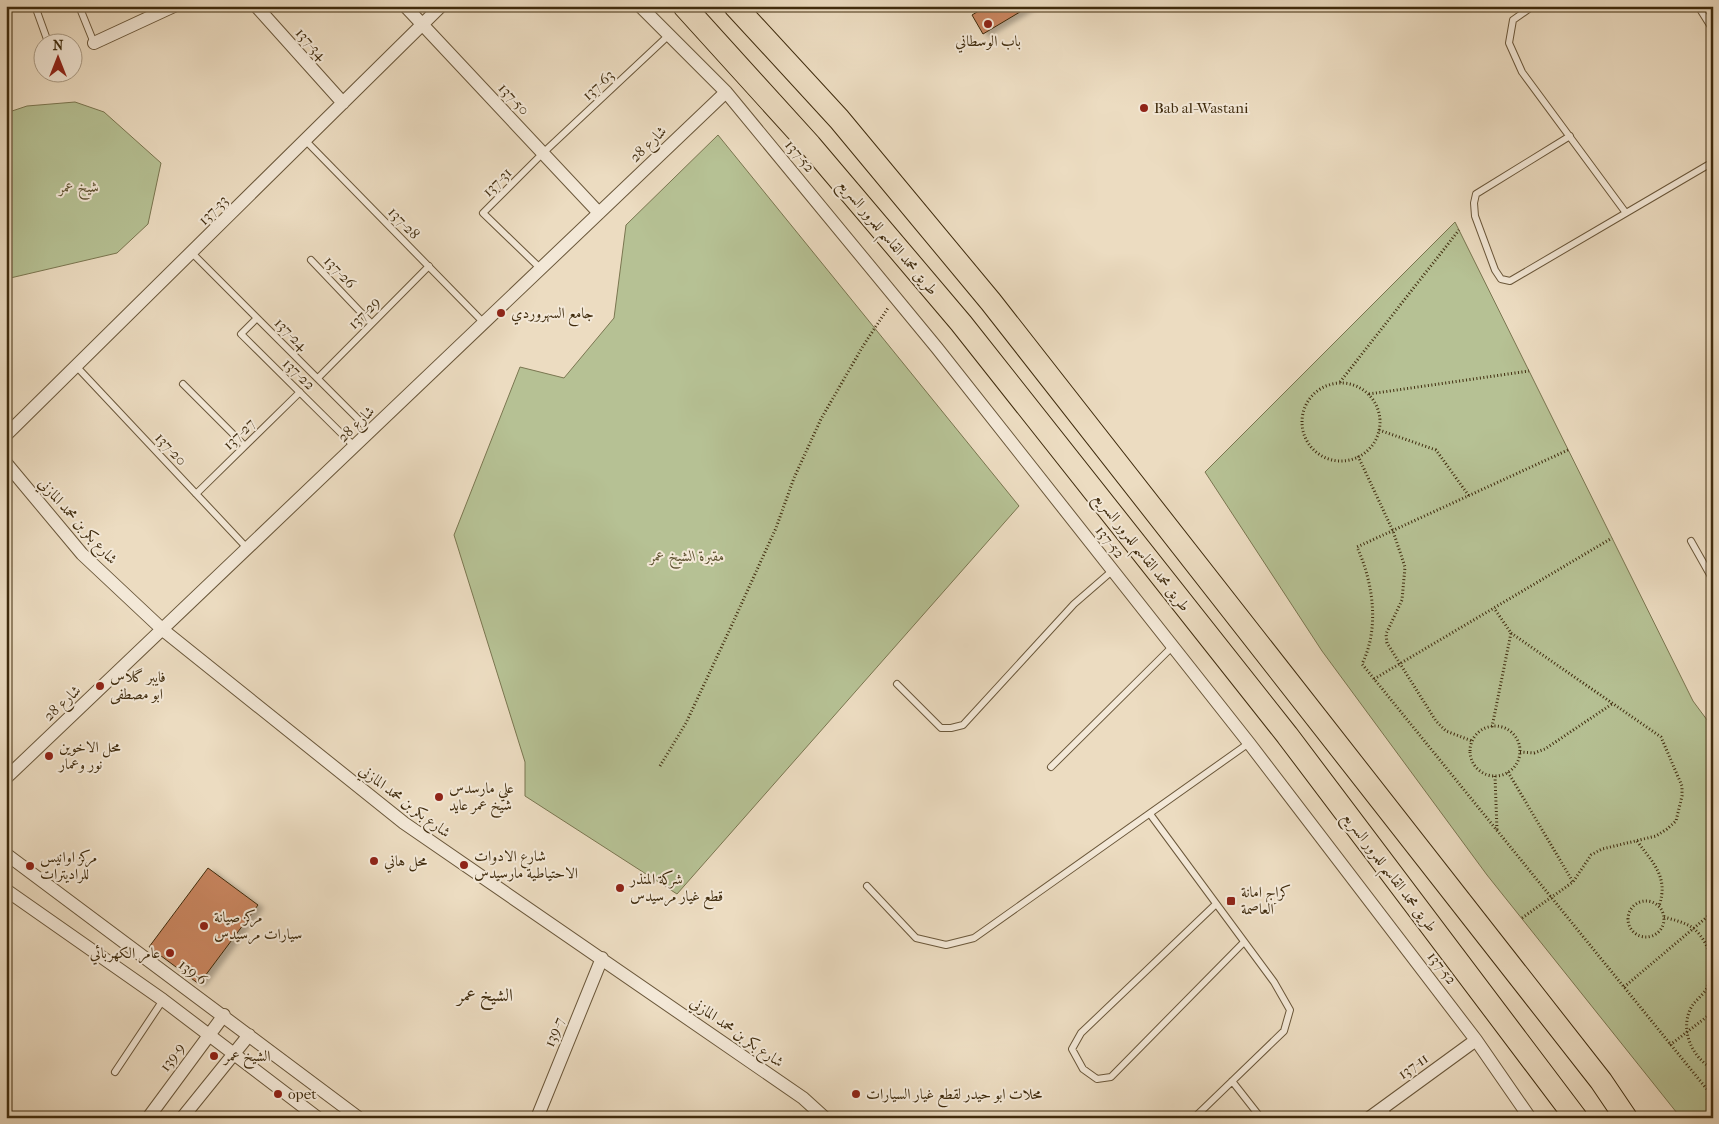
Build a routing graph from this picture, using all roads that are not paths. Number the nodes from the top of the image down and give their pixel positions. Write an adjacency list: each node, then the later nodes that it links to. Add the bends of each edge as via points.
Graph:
1 (35, 6): 14 (lane)
2 (79, 6): 16 (lane)
3 (174, 6): 16 (street)
4 (256, 6): 18 (street, 137-34)
5 (405, 6): 12 (street, 137-50)
6 (441, 6): 12 (street, 137-33)
7 (640, 6): 15 (street, 137-52)
8 (684, 6): 69 (highway, طريق محمد القاسم للمرور السريع, via 810,146 960,323 1287,735)
9 (735, 6): 67 (highway, via 839,119 991,302)
10 (1533, 6): 19 (lane, via 1513,20 1509,43 1522,72)
11 (1698, 6): 13 (lane)
12 (422, 25): 18 (street, 137-33); 21 (street, 137-50)
13 (1713, 30)
14 (44, 32)
15 (669, 36): 17 (street, 137-52); 21 (lane, 137-63)
16 (94, 43)
17 (726, 92): 23 (street, شارع 28); 44 (street, 137-52, via 895,297)
18 (343, 103): 20 (street, 137-33)
19 (1570, 136): 24 (lane); 24 (lane, via 1476,194 1475,216 1501,279 1510,281)
20 (306, 140): 25 (street, 137-33); 27 (lane, 137-28)
21 (543, 153): 23 (street, 137-50); 28 (lane, 137-31, via 484,213)
22 (1713, 162): 24 (lane)
23 (599, 213): 28 (street, شارع 28)
24 (1626, 213)
25 (192, 253): 29 (lane, 137-24); 32 (street, 137-33)
26 (311, 260): 30 (lane, 137-26)
27 (429, 266): 30 (lane, 137-29); 31 (lane, 137-28)
28 (541, 269): 31 (street, شارع 28)
29 (257, 318): 33 (lane, 137-24); 35 (lane, 137-22, via 241,334)
30 (371, 323): 33 (lane, 137-29)
31 (484, 323): 36 (street, شارع 28)
32 (76, 366): 37 (street, 137-33); 41 (lane, 137-20)
33 (318, 378): 36 (lane, 137-24)
34 (183, 384): 38 (lane)
35 (300, 392): 38 (lane, 137-27); 39 (lane, 137-22)
36 (371, 432): 39 (street, شارع 28)
37 (6, 435)
38 (245, 446): 41 (lane, 137-27)
39 (355, 447): 43 (street, شارع 28)
40 (6, 463): 46 (street, شارع بكر بن محمد المازني, via 82,554)
41 (196, 494): 43 (lane, 137-20)
42 (1691, 541): 45 (lane)
43 (248, 549): 46 (street, شارع 28)
44 (1112, 571): 47 (street, 137-52); 48 (lane, via 1074,604 963,725 941,728)
45 (1713, 580)
46 (164, 630): 51 (street, شارع 28); 58 (street, شارع بكر بن محمد المازني, via 404,823)
47 (1172, 648): 49 (street, 137-52); 50 (lane)
48 (897, 684)
49 (1249, 744): 52 (lane); 63 (street, 137-52)
50 (1051, 767)
51 (6, 778)
52 (1150, 814): 54 (lane, via 974,938 946,945 916,938); 56 (lane)
53 (6, 854): 60 (street, 139-6)
54 (867, 886)
55 (6, 890): 59 (street)
56 (1216, 904): 57 (lane); 57 (lane, via 1082,1032 1072,1050 1083,1069 1097,1079 1111,1077)
57 (1244, 942): 66 (lane, via 1290,1010 1284,1031)
58 (602, 958): 74 (street, 139-7); 75 (street, شارع بكر بن محمد المازني, via 803,1098)
59 (163, 1000): 62 (street); 65 (lane)
60 (224, 1015): 61 (street, 139-6); 62 (street, 139-9)
61 (249, 1035): 64 (street); 73 (street, 139-6)
62 (208, 1036): 64 (street); 70 (street, 139-9)
63 (1476, 1040): 68 (street, 137-11); 79 (street, 137-52)
64 (232, 1055): 71 (street); 72 (street)
65 (115, 1072)
66 (1232, 1081): 76 (lane); 77 (lane)
67 (1601, 1081): 80 (highway); 81 (highway)
68 (1387, 1112): 78 (street, 137-11)
69 (1570, 1113)
70 (148, 1118)
71 (182, 1118)
72 (318, 1118)
73 (359, 1118)
74 (536, 1118)
75 (825, 1118)
76 (1194, 1118)
77 (1261, 1118)
78 (1369, 1118)
79 (1530, 1118)
80 (1626, 1118)
81 (1638, 1118)

